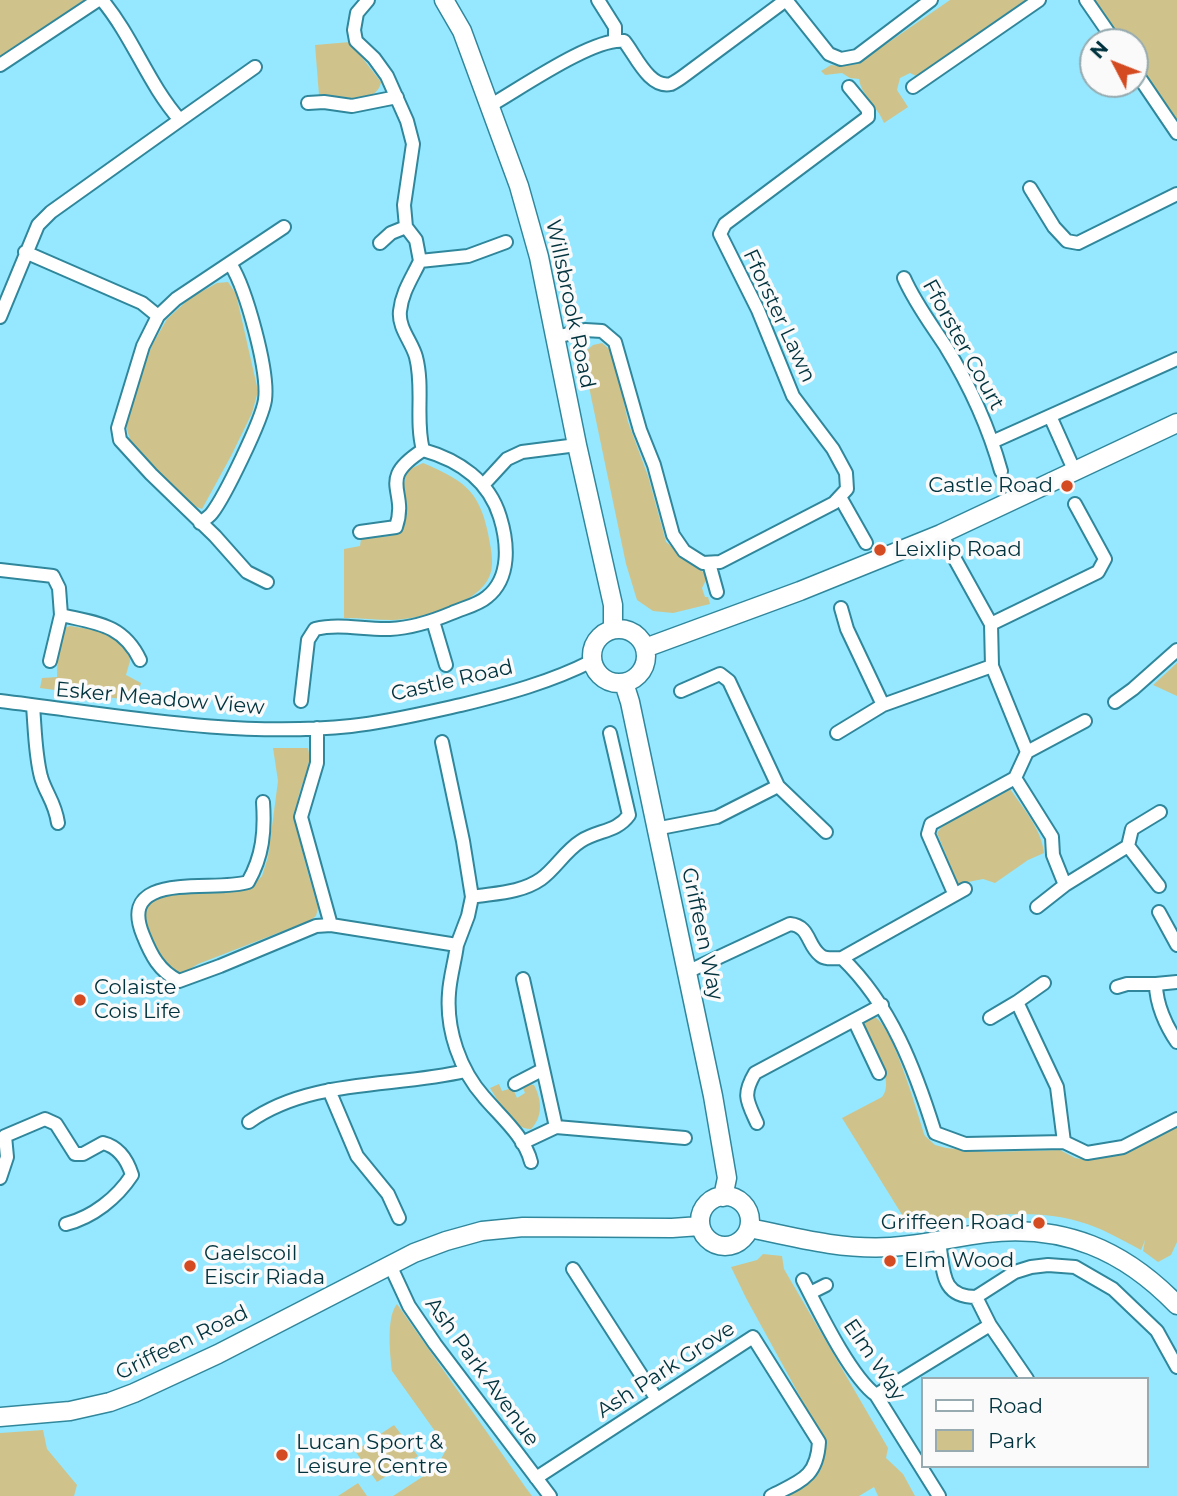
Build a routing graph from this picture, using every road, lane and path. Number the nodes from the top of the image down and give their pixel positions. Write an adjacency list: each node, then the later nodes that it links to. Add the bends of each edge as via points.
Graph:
1 (100, 0): 11 (street); 19 (street, via 118,20 164,103)
2 (368, 0): 16 (street, via 357,13 356,41 374,58)
3 (444, 0): 18 (street, Willsbrook Road, via 463,31)
4 (598, 0): 10 (street, via 615,27)
5 (786, 0): 6 (street, via 829,54 841,59 857,56); 10 (street, via 670,84 649,77 624,41)
6 (931, 0)
7 (1039, 0): 14 (street)
8 (1086, 0): 9 (street)
9 (1105, 28)
10 (615, 40): 18 (street)
11 (0, 65)
12 (255, 67): 19 (street)
13 (849, 87): 43 (street, Fforster Lawn, via 868,110 868,117 725,224 720,234 793,396 846,473 848,489)
14 (913, 87)
15 (1149, 92): 20 (street)
16 (397, 97): 17 (street, via 352,106); 24 (street, via 413,144 404,205)
17 (308, 103)
18 (491, 105): 33 (street, Willsbrook Road, via 533,234)
19 (180, 120): 27 (street, via 51,212 38,225)
20 (1177, 133)
21 (1030, 188): 22 (street, via 1054,227 1067,241 1078,243)
22 (1177, 194)
23 (284, 227): 29 (street)
24 (406, 227): 26 (street); 28 (street, via 416,240)
25 (506, 242): 28 (street, via 468,256)
26 (380, 243)
27 (25, 252): 31 (street, via 142,303); 32 (street)
28 (420, 261): 39 (street, via 407,284 399,314 421,380)
29 (231, 265): 31 (street, via 176,299); 45 (street, via 255,334 265,401 224,493 211,515)
30 (904, 278): 37 (street, Fforster Court, via 966,383)
31 (158, 316): 45 (street, via 130,388 118,428 120,440)
32 (0, 317)
33 (556, 337): 38 (street, Willsbrook Road); 49 (street, via 602,331 615,342 673,535 684,551)
34 (1177, 359): 35 (street)
35 (1050, 416): 37 (street); 41 (street)
36 (1177, 423): 41 (street)
37 (992, 442): 40 (street, Fforster Court)
38 (577, 444): 42 (street, via 522,452 508,459); 57 (street, Willsbrook Road, via 613,605)
39 (423, 450): 42 (street, via 463,468); 46 (street, via 397,472 396,527)
40 (1001, 471)
41 (1075, 472): 47 (street)
42 (484, 484): 55 (street, via 505,531 507,557 501,579 487,597)
43 (840, 497): 48 (street); 49 (street, via 720,562)
44 (1075, 504): 56 (street, via 1105,559 1098,572)
45 (200, 523): 51 (street, via 247,572)
46 (360, 532)
47 (941, 534): 56 (street); 58 (street)
48 (866, 543)
49 (709, 563): 52 (street)
50 (0, 570): 54 (street, via 53,576)
51 (267, 582)
52 (717, 592)
53 (841, 608): 70 (street)
54 (61, 615): 60 (street, via 113,627 134,646); 61 (street)
55 (433, 621): 63 (street); 68 (street, via 391,629 315,629 308,640)
56 (991, 624): 64 (street)
57 (613, 629): 58 (street, via 636,635); 62 (street, via 599,638)
58 (646, 648): 65 (street, via 640,674)
59 (1177, 650): 69 (street)
60 (140, 660)
61 (50, 661)
62 (593, 661): 65 (street, via 607,681); 73 (street, Castle Road, via 501,695 410,716)
63 (446, 665)
64 (992, 666): 70 (street); 77 (street)
65 (624, 683): 83 (street, Griffeen Way)
66 (681, 691): 79 (street, via 720,674 729,681)
67 (0, 701): 71 (street, Esker Meadow View)
68 (301, 701)
69 (1115, 702)
70 (883, 705): 75 (street)
71 (33, 706): 73 (street, Esker Meadow View, via 175,724); 82 (street, via 40,770)
72 (1085, 721): 77 (street)
73 (317, 728): 91 (street, via 317,762 301,817)
74 (610, 733): 88 (street, via 629,815 623,823 582,840 541,878 518,890)
75 (837, 733)
76 (442, 742): 88 (street)
77 (1027, 752): 78 (street)
78 (1015, 778): 86 (street, via 1052,837 1053,855); 94 (street, via 931,824 928,834 959,891)
79 (778, 786): 83 (street, via 717,817); 84 (street)
80 (264, 802): 91 (street, via 264,839 248,882 164,888 144,899 137,909 137,921 154,960 178,981 316,926)
81 (1160, 812): 85 (street, via 1132,829)
82 (58, 823)
83 (655, 829): 95 (street, Griffeen Way)
84 (826, 832)
85 (1128, 846): 86 (street); 87 (street)
86 (1065, 885): 89 (street)
87 (1159, 886)
88 (471, 897): 92 (street)
89 (1037, 907)
90 (1159, 912): 93 (street)
91 (331, 925): 92 (street)
92 (457, 945): 107 (street, via 449,995 458,1055)
93 (1177, 945)
94 (842, 958): 95 (street, via 820,955 805,930 790,924); 102 (street)
95 (687, 972): 121 (street, Griffeen Way, via 721,1140 727,1178)
96 (523, 979): 106 (street)
97 (1177, 982): 99 (street)
98 (1044, 983): 101 (street)
99 (1156, 984): 100 (street); 105 (street)
100 (1117, 987)
101 (1017, 1002): 103 (street); 117 (street, via 1057,1087)
102 (882, 1005): 104 (street); 117 (street, via 917,1077 936,1133 965,1144)
103 (990, 1018)
104 (854, 1020): 108 (street); 113 (street, via 755,1073 746,1097)
105 (1177, 1042)
106 (542, 1070): 109 (street); 114 (street)
107 (465, 1071): 110 (street); 118 (street)
108 (879, 1073)
109 (515, 1084)
110 (329, 1090): 112 (street, via 274,1106); 122 (street, via 357,1156 388,1194)
111 (1177, 1119): 117 (street, via 1123,1147 1087,1153)
112 (249, 1122)
113 (757, 1123)
114 (556, 1127): 116 (street); 118 (street)
115 (3, 1134): 120 (street, via 7,1157); 123 (street, via 52,1120 75,1154 103,1143 115,1146 128,1164 132,1175 124,1188 91,1215)
116 (685, 1138)
117 (1064, 1142)
118 (522, 1143): 119 (street)
119 (531, 1162)
120 (0, 1178)
121 (723, 1196): 124 (street, via 703,1209); 125 (street, via 744,1206)
122 (399, 1218)
123 (66, 1224)
124 (700, 1226): 125 (street, via 708,1240 723,1246 739,1241); 127 (street, Griffeen Road, via 482,1231)
125 (750, 1228): 126 (street, via 846,1246)
126 (939, 1242): 132 (street, via 952,1292); 133 (street, via 1023,1232 1078,1240 1131,1264)
127 (390, 1265): 139 (street, Griffeen Road, via 134,1393 70,1411); 140 (street, Ash Park Avenue, via 409,1306)
128 (573, 1269): 138 (street)
129 (803, 1280): 131 (street, Elm Way)
130 (826, 1285): 131 (street)
131 (810, 1293): 137 (street, Elm Way, via 867,1388)
132 (976, 1297): 134 (street); 135 (street, via 1031,1267 1075,1267 1113,1289 1157,1331)
133 (1177, 1305)
134 (990, 1325): 136 (street); 137 (street)
135 (1177, 1367)
136 (1026, 1377)
137 (876, 1395): 143 (street, Elm Way)
138 (656, 1398): 140 (street, Ash Park Grove); 142 (street, Ash Park Grove, via 752,1337 819,1442 818,1458 809,1476)
139 (0, 1417)
140 (536, 1478): 141 (street, Ash Park Avenue)
141 (550, 1496)
142 (771, 1496)
143 (939, 1496)

